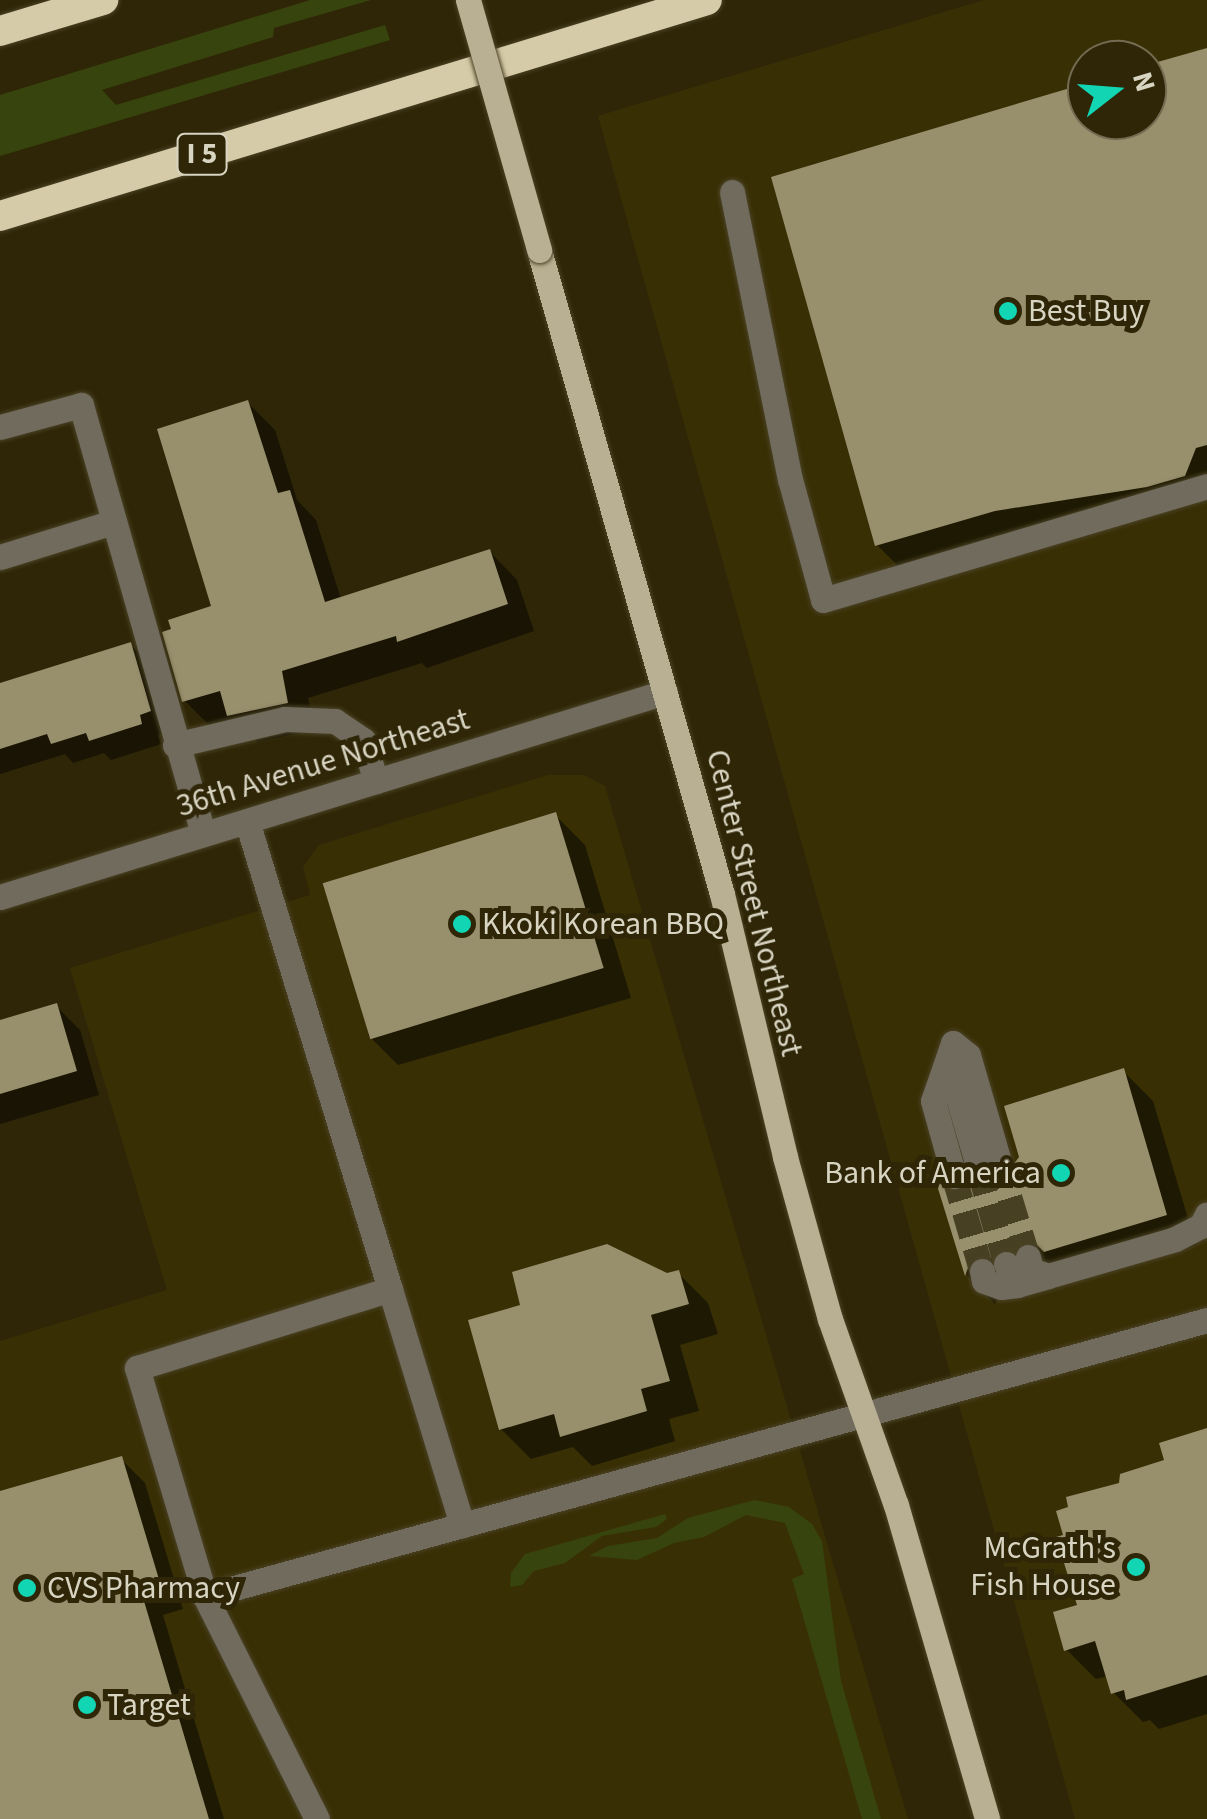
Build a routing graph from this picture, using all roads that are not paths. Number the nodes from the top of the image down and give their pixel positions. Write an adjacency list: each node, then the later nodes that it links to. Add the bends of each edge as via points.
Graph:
1 (103, 0): 4 (highway)
2 (468, 0): 11 (main road, Center Street Northeast, bridge)
3 (707, 0): 6 (highway, I 5)
4 (0, 32)
5 (732, 192): 8 (street, via 790,478 823,600)
6 (0, 216)
7 (0, 427): 9 (street, via 81,404)
8 (1207, 486)
9 (113, 522): 10 (street); 12 (street)
10 (0, 557)
11 (666, 692): 13 (street, 36th Avenue Northeast); 23 (main road, Center Street Northeast, via 785,1157)
12 (176, 745): 13 (street, via 285,719 336,721 363,740); 15 (street)
13 (376, 781): 14 (street, 36th Avenue Northeast)
14 (247, 820): 15 (street, 36th Avenue Northeast); 21 (street)
15 (202, 834): 16 (street, 36th Avenue Northeast)
16 (0, 897)
17 (953, 1043): 18 (street, via 954,1084)
18 (978, 1169)
19 (1207, 1214): 20 (street, via 1201,1226 1174,1239 1048,1276)
20 (1008, 1269)
21 (390, 1290): 24 (street); 25 (street, via 137,1368)
22 (1207, 1320): 23 (street)
23 (864, 1414): 24 (street); 27 (main road, Center Street Northeast)
24 (462, 1525): 25 (street)
25 (206, 1596): 26 (street)
26 (317, 1819)
27 (987, 1819)

